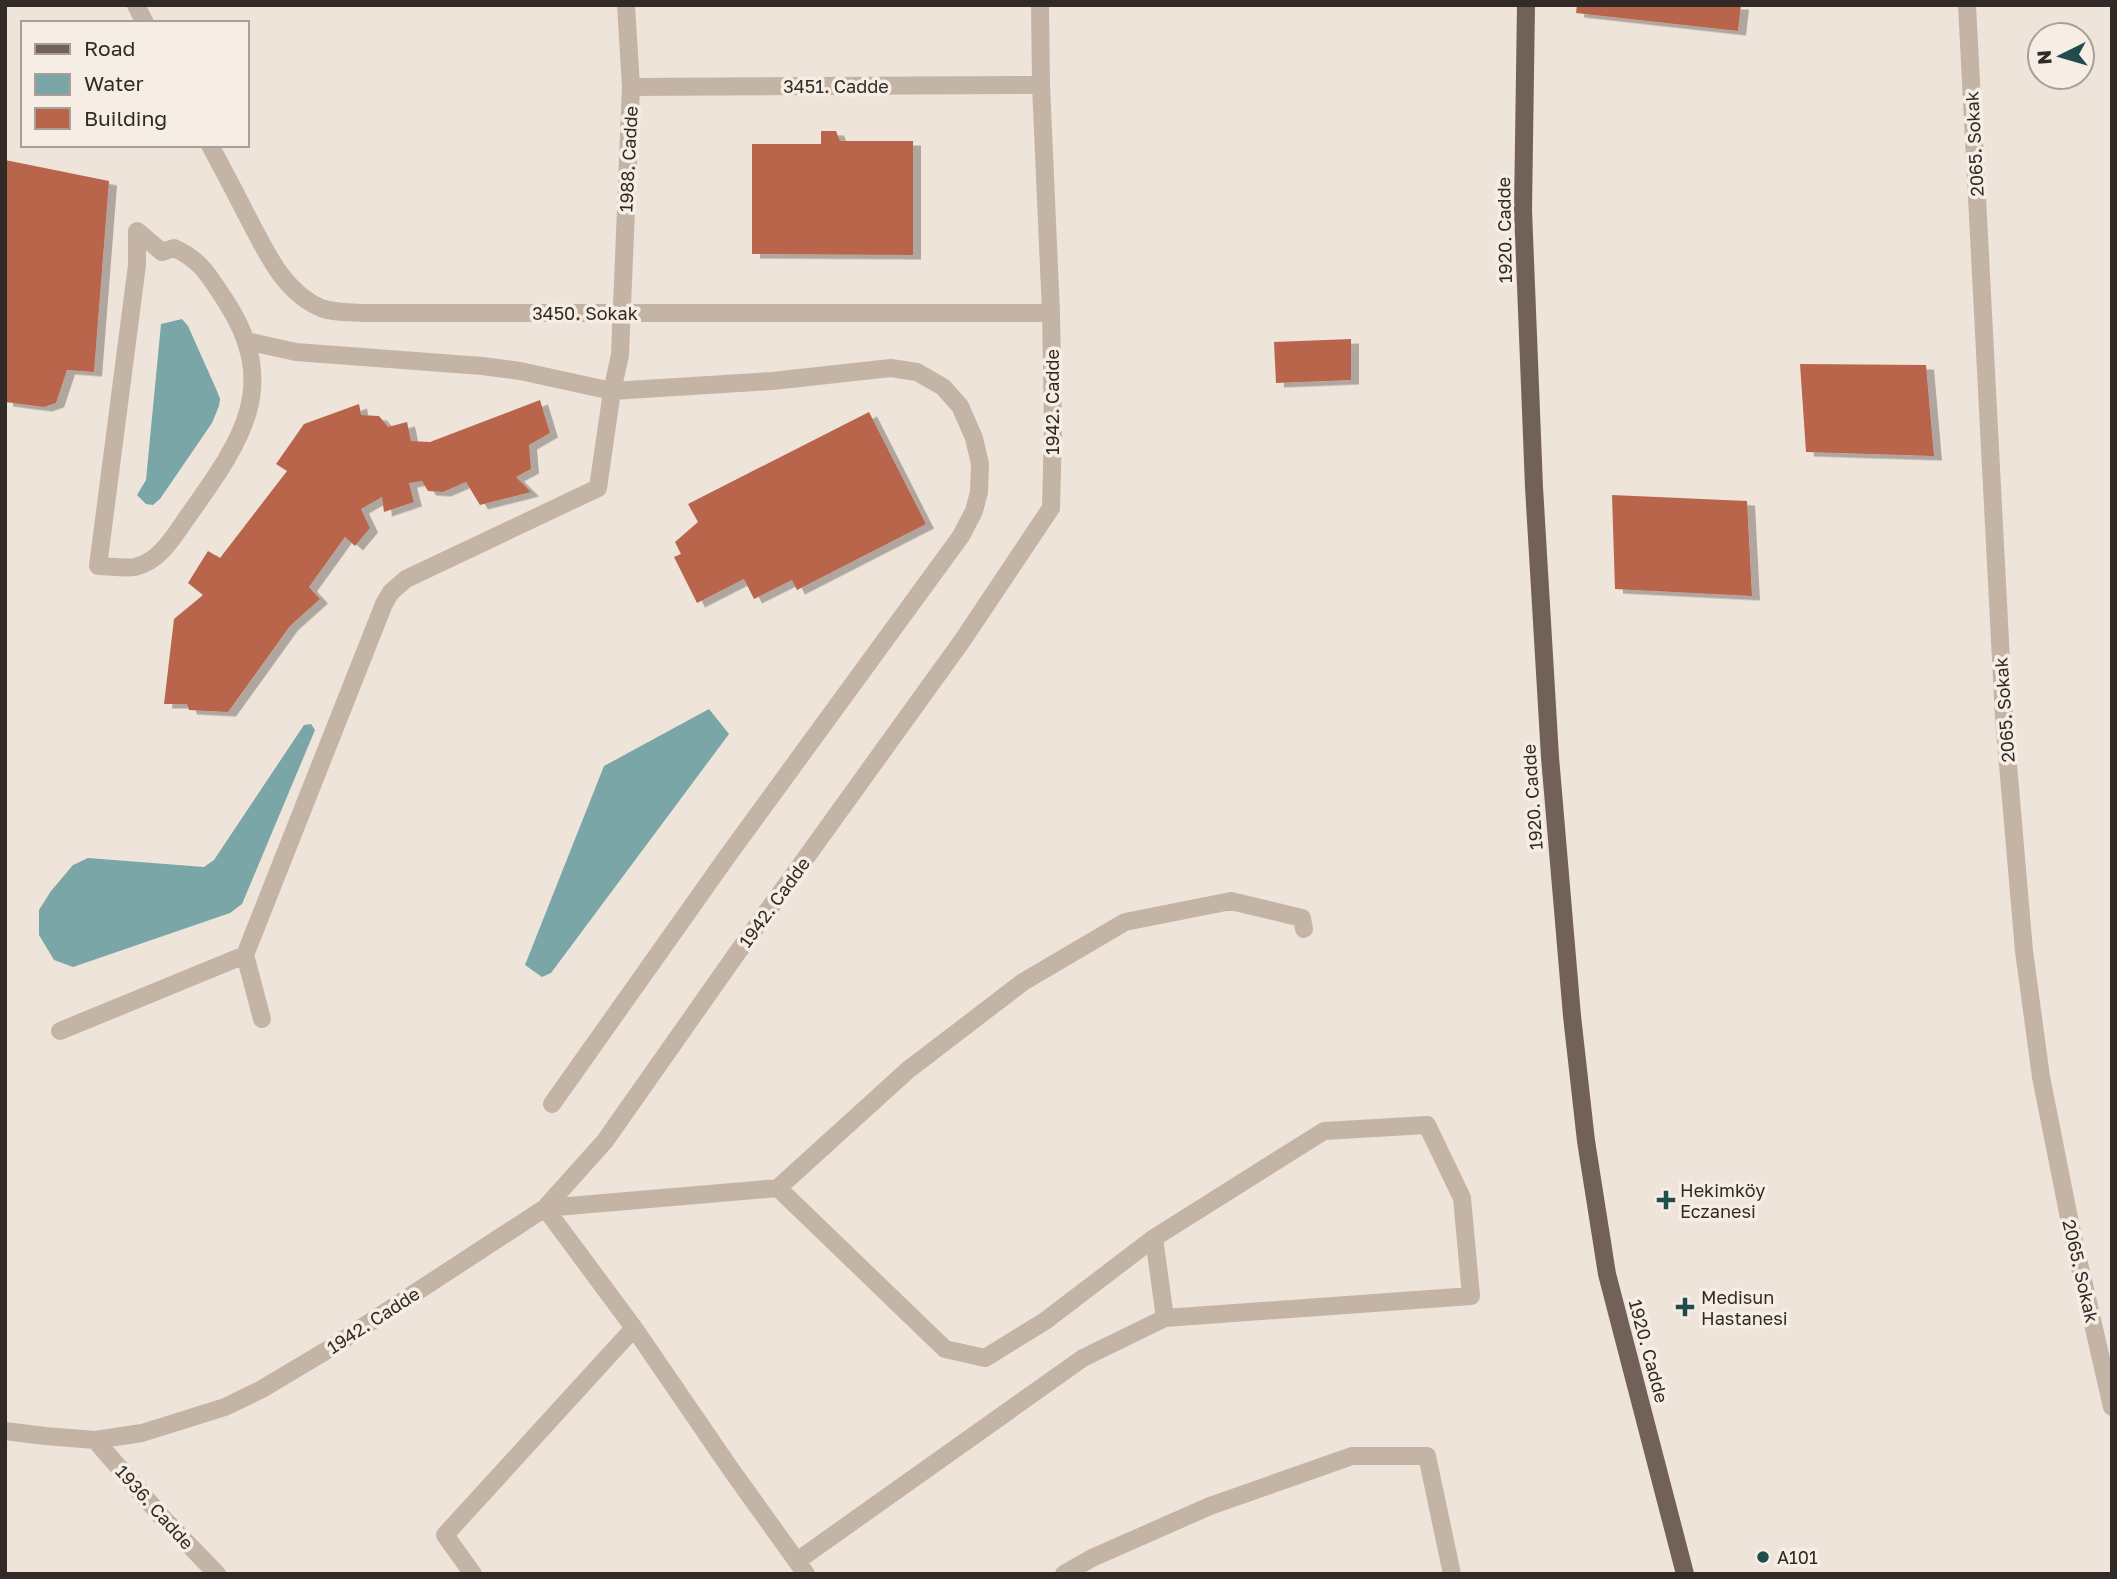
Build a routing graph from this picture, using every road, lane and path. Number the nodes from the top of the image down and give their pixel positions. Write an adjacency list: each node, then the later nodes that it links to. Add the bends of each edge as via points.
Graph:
1 (136, 5): 6 (street)
2 (626, 5): 8 (street, 1988. Cadde)
3 (1040, 5): 7 (street, 1942. Cadde)
4 (1526, 5): 32 (main road, 1920. Cadde, via 1523,210 1533,474 1572,1016 1606,1274)
5 (1967, 5): 24 (street, 2065. Sokak, via 2004,718 2022,938 2041,1077)
6 (144, 21)
7 (1041, 85): 8 (street, 3451. Cadde); 11 (street, 1942. Cadde)
8 (631, 87): 10 (street, 1988. Cadde)
9 (211, 147): 10 (street, 3450. Sokak, via 268,255 301,297 322,309)
10 (621, 313): 11 (street, 3450. Sokak); 13 (street, 1988. Cadde, via 620,355)
11 (1051, 313): 20 (street, 1942. Cadde, via 1051,508 954,652 605,1141)
12 (246, 341): 12 (street, via 204,268 174,248 162,252 137,231 137,265 98,566 136,567 160,555 212,482 249,413 252,369); 13 (street, via 296,352 520,371)
13 (612, 391): 15 (street, 1988. Cadde, via 598,488 406,579 391,592); 18 (street, via 891,368 918,372 943,387 969,422 980,464 979,492 961,536)
14 (1304, 929): 19 (street, via 1302,918 1231,901 1125,922 1023,982 918,1062)
15 (245, 955): 16 (street); 17 (street)
16 (262, 1019)
17 (60, 1031)
18 (552, 1104)
19 (778, 1188): 20 (street); 21 (street, via 946,1349 985,1358 1045,1321)
20 (545, 1208): 23 (street); 26 (street, 1942. Cadde, via 262,1389 171,1425)
21 (1154, 1238): 22 (street); 22 (street, via 1324,1131 1427,1125 1462,1198 1471,1296)
22 (1165, 1318): 27 (street, via 1083,1358)
23 (634, 1328): 27 (street); 29 (street, via 445,1535)
24 (2112, 1407)
25 (5, 1430): 26 (street, 1942. Cadde)
26 (95, 1440): 28 (street, 1936. Cadde)
27 (801, 1567)
28 (217, 1574)
29 (473, 1574)
30 (1064, 1574): 31 (street, via 1210,1506 1326,1465 1352,1457 1402,1456 1427,1456)
31 (1452, 1574)
32 (1685, 1574)

